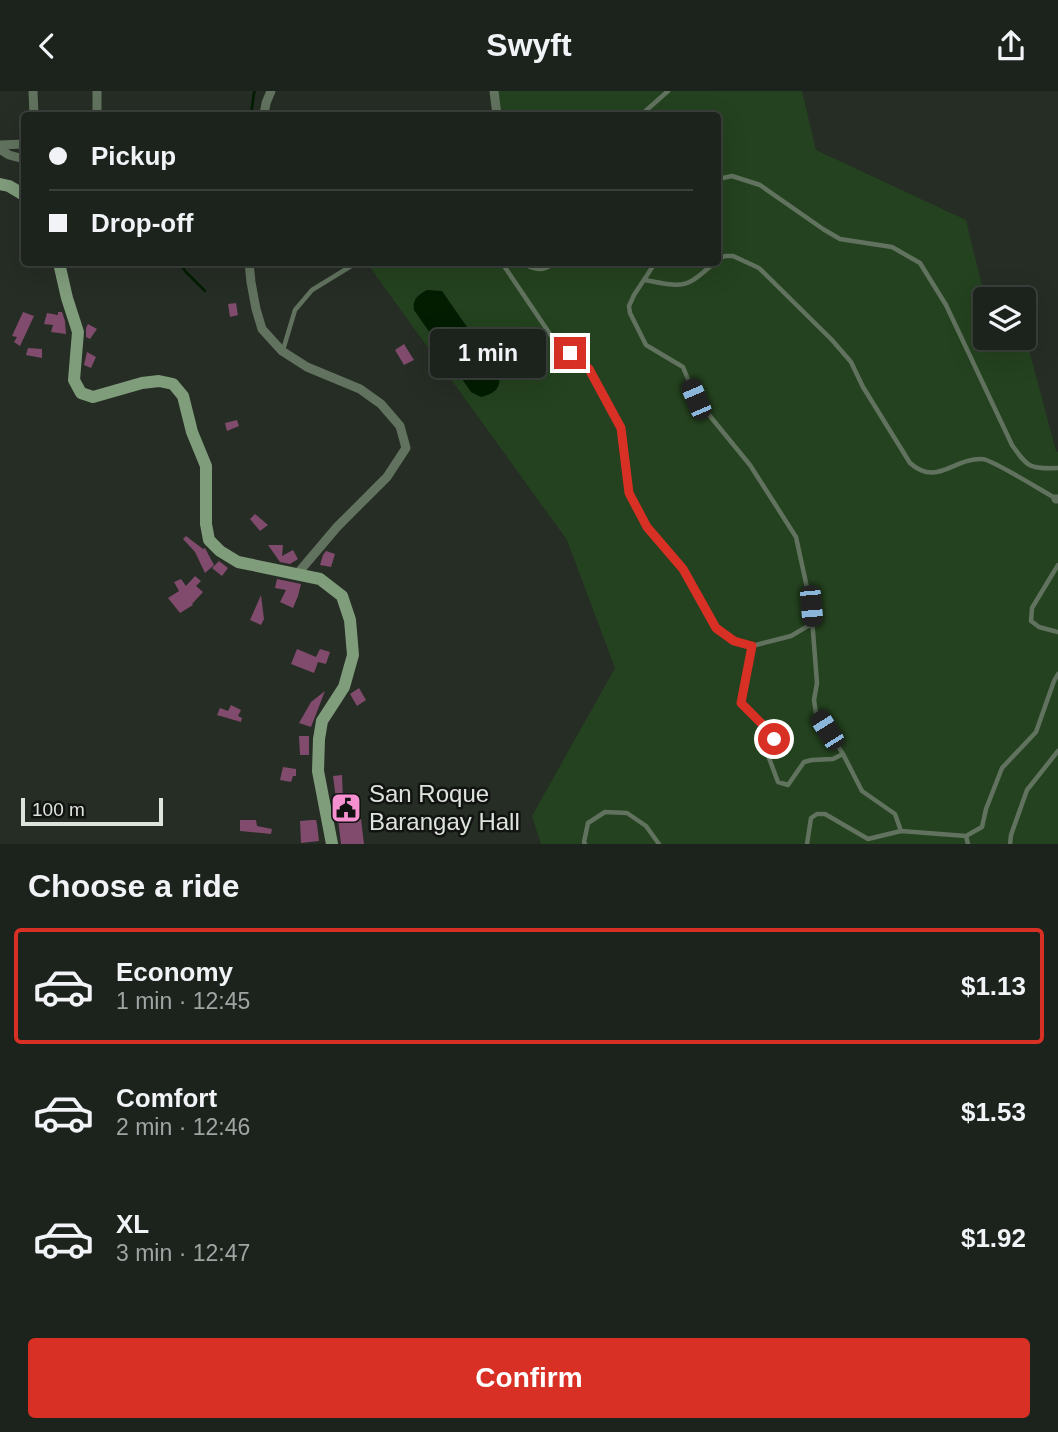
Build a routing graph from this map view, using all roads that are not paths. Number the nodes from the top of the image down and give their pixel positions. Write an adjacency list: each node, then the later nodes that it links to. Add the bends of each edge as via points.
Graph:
1 (33, 91): 6 (street)
2 (97, 91): 7 (street)
3 (271, 91): 8 (street)
4 (494, 91): 9 (street)
5 (668, 91): 10 (lane)
6 (34, 112)
7 (97, 112)
8 (264, 112)
9 (497, 112)
10 (644, 112)
11 (21, 144): 12 (street)
12 (0, 147): 13 (street)
13 (21, 158)
14 (721, 178): 28 (lane, via 732,176 760,185 840,239 892,247 920,263 946,305 1012,446 1023,462 1036,469)
15 (0, 184): 16 (street)
16 (21, 193)
17 (721, 258): 29 (lane, via 733,256 759,268 832,340 851,362 910,463 920,471 933,473 985,459)
18 (60, 266): 31 (street, via 78,332 74,380 81,393 93,397 159,380 173,384 183,396 206,467 209,540 238,562)
19 (249, 266): 27 (street, via 262,329)
20 (351, 266): 27 (lane, via 312,290 295,310)
21 (504, 266): 34 (lane, via 552,337 589,369 621,428 629,493 647,527 683,569 716,628 734,641)
22 (529, 266): 23 (lane)
23 (550, 266)
24 (653, 266): 26 (lane)
25 (710, 266): 26 (lane, via 687,284)
26 (645, 280): 32 (lane, via 634,295 630,313 646,345 683,367 696,399 750,465 796,537)
27 (282, 351): 31 (street, via 381,404 400,426 406,448 387,477)
28 (1058, 468)
29 (1057, 500)
30 (1058, 565): 33 (lane, via 1032,608 1031,621)
31 (298, 573): 40 (street, via 320,579 342,596 350,620 353,655 344,687 322,721 319,739 318,771)
32 (813, 623): 34 (lane, via 791,636); 37 (lane, via 816,713)
33 (1058, 632)
34 (752, 646): 37 (lane, via 741,703 774,739 769,758 778,782 788,785 804,762)
35 (1058, 674): 39 (lane, via 1036,732 1002,768 982,827)
36 (1058, 751): 45 (lane, via 1027,790)
37 (843, 754): 38 (lane, via 862,791 895,814)
38 (901, 831): 39 (lane); 43 (lane, via 868,839 825,814 817,814 811,818)
39 (967, 836): 44 (lane)
40 (332, 844)
41 (585, 844): 42 (lane, via 588,823 605,812 627,813 646,826)
42 (659, 844)
43 (807, 844)
44 (968, 844)
45 (1010, 844)

